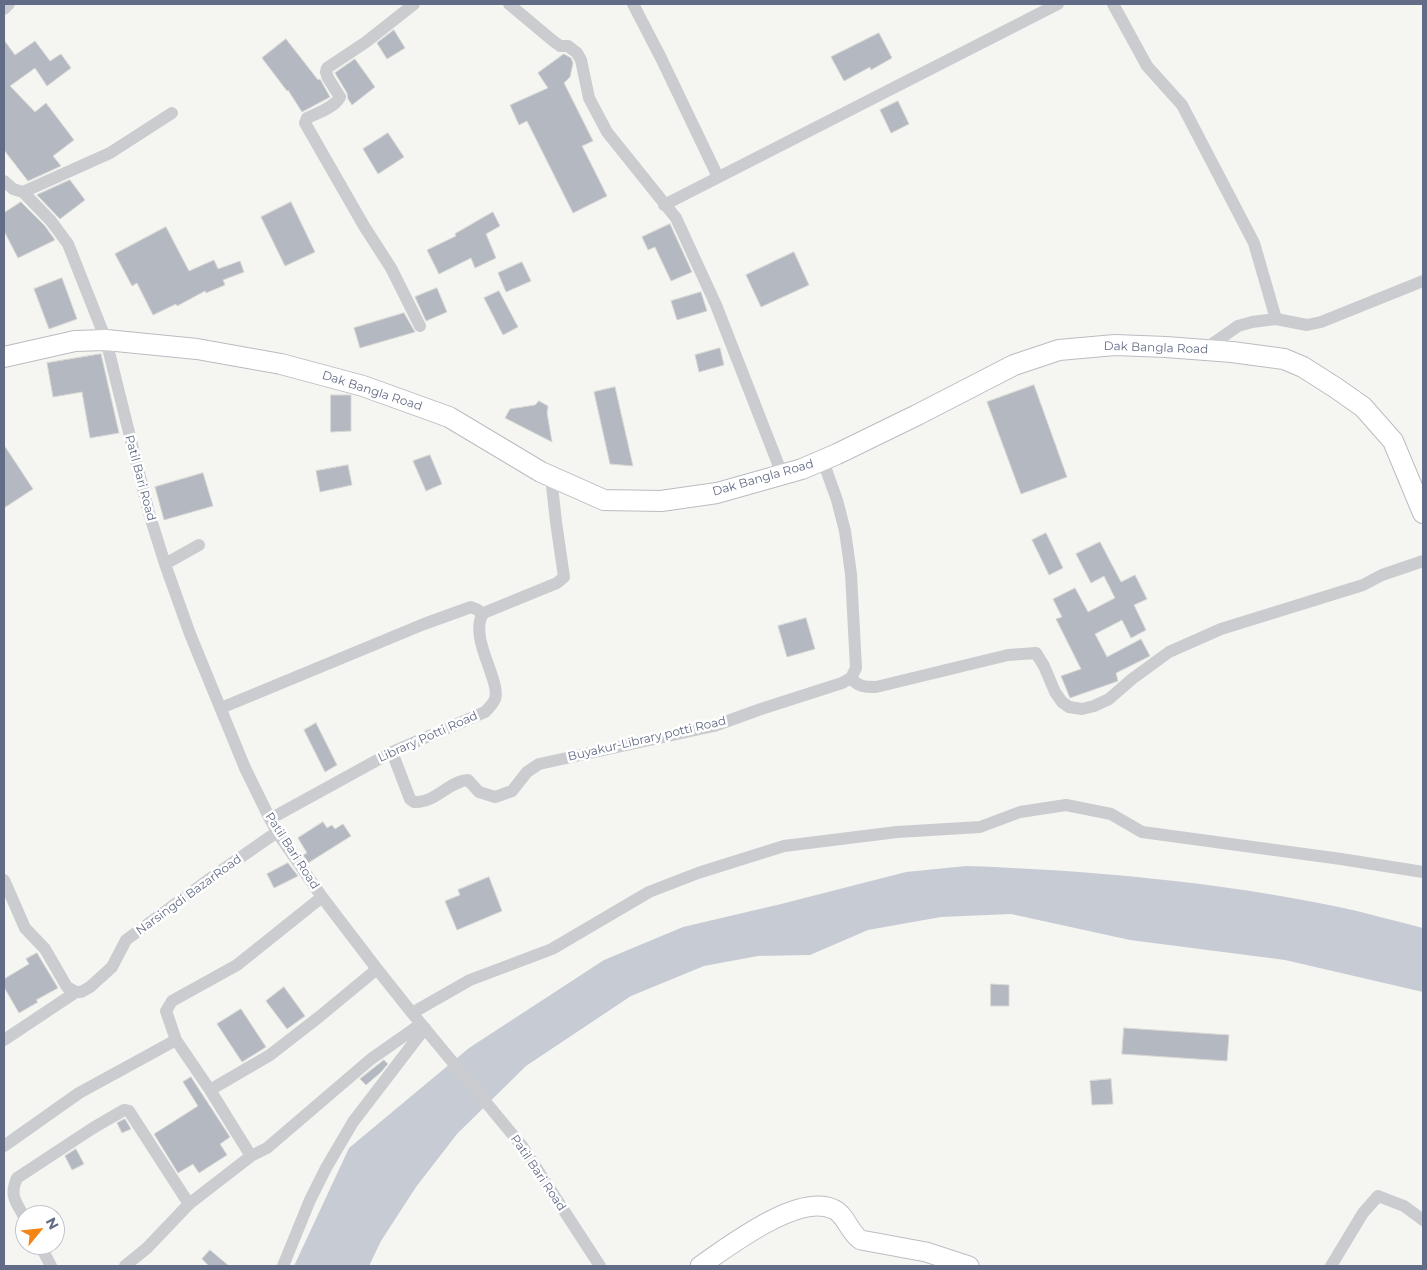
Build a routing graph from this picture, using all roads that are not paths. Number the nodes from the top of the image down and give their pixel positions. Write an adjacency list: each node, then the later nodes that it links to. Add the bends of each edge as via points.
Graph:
1 (9, 4): 7 (street)
2 (414, 4): 15 (street, via 327,68 328,78 340,98 305,123 391,268)
3 (509, 4): 12 (street, via 560,46 568,46 577,53 589,98 607,132)
4 (632, 4): 9 (street)
5 (1058, 4): 9 (street)
6 (1113, 4): 14 (street, via 1147,66 1182,105 1254,243)
7 (4, 9)
8 (172, 113): 11 (street, via 110,153)
9 (718, 177): 12 (street)
10 (4, 181): 11 (street, Patil Bari Road)
11 (24, 192): 16 (street, Patil Bari Road, via 68,244)
12 (664, 205): 20 (street, via 676,218 716,305)
13 (1423, 281): 14 (street, via 1321,322 1307,325)
14 (1276, 318): 17 (street, via 1238,326)
15 (420, 326)
16 (106, 340): 18 (main road, Dak Bangla Road, via 75,341); 21 (main road, Dak Bangla Road, via 206,351 281,364 363,386 449,416); 25 (street, Patil Bari Road)
17 (1204, 350): 19 (main road, Dak Bangla Road, via 1115,345 1059,350 1014,365); 22 (main road, Dak Bangla Road, via 1284,359 1303,367 1363,407 1393,441)
18 (4, 357)
19 (823, 461): 20 (main road, Dak Bangla Road); 27 (street, via 846,531 856,661)
20 (782, 474): 21 (main road, Dak Bangla Road, via 717,493 661,500 604,500)
21 (552, 477): 26 (street, via 564,577 556,584)
22 (1423, 513)
23 (199, 545): 25 (street)
24 (1423, 561): 27 (street, via 1363,585 1221,629 1169,652 1109,699 1082,709 1068,707 1062,702 1036,653 1008,655 876,687 864,688)
25 (165, 564): 28 (street, Patil Bari Road)
26 (482, 616): 28 (street, via 471,607); 29 (street, Library Potti Road, via 479,632 496,690 493,703 485,712)
27 (851, 678): 29 (street, Buyakur-Library potti Road, via 714,726 539,764 527,772 512,791 495,797 479,792 468,780 461,780 427,800 414,802)
28 (221, 708): 30 (street, Patil Bari Road)
29 (392, 752): 30 (street, Library Potti Road)
30 (270, 819): 31 (street, Patil Bari Road)
31 (277, 832): 34 (street, Patil Bari Road); 36 (street, Narsingdi BazarRoad, via 126,940 112,968 90,987)
32 (1423, 872): 37 (street, via 1142,832 1111,814 1066,805 1020,812 980,827 897,832 784,846 706,870 649,892 552,949 470,980)
33 (4, 880): 36 (street, via 25,928 45,949 67,987)
34 (322, 897): 35 (street, Patil Bari Road); 40 (street, via 237,965 172,1001 166,1011)
35 (377, 969): 37 (street, Patil Bari Road); 41 (street, via 270,1055)
36 (76, 992): 39 (street, Narsingdi BazarRoad)
37 (412, 1013): 38 (street, Patil Bari Road)
38 (425, 1028): 43 (street, via 371,1059 267,1148); 48 (street, via 353,1122 314,1192); 49 (street, Patil Bari Road, via 522,1146)
39 (4, 1040)
40 (176, 1040): 41 (street); 42 (street, via 79,1093)
41 (210, 1090): 43 (street)
42 (4, 1146)
43 (250, 1156): 44 (street)
44 (189, 1204): 45 (street, via 129,1111 124,1110 17,1178 13,1198); 47 (street)
45 (17, 1205)
46 (1423, 1220): 52 (street, via 1404,1206 1378,1196 1363,1213)
47 (125, 1266)
48 (283, 1266)
49 (600, 1266)
50 (700, 1266): 51 (street, via 751,1231 797,1210 819,1204 837,1210 861,1240 926,1252)
51 (969, 1266)
52 (1332, 1266)

